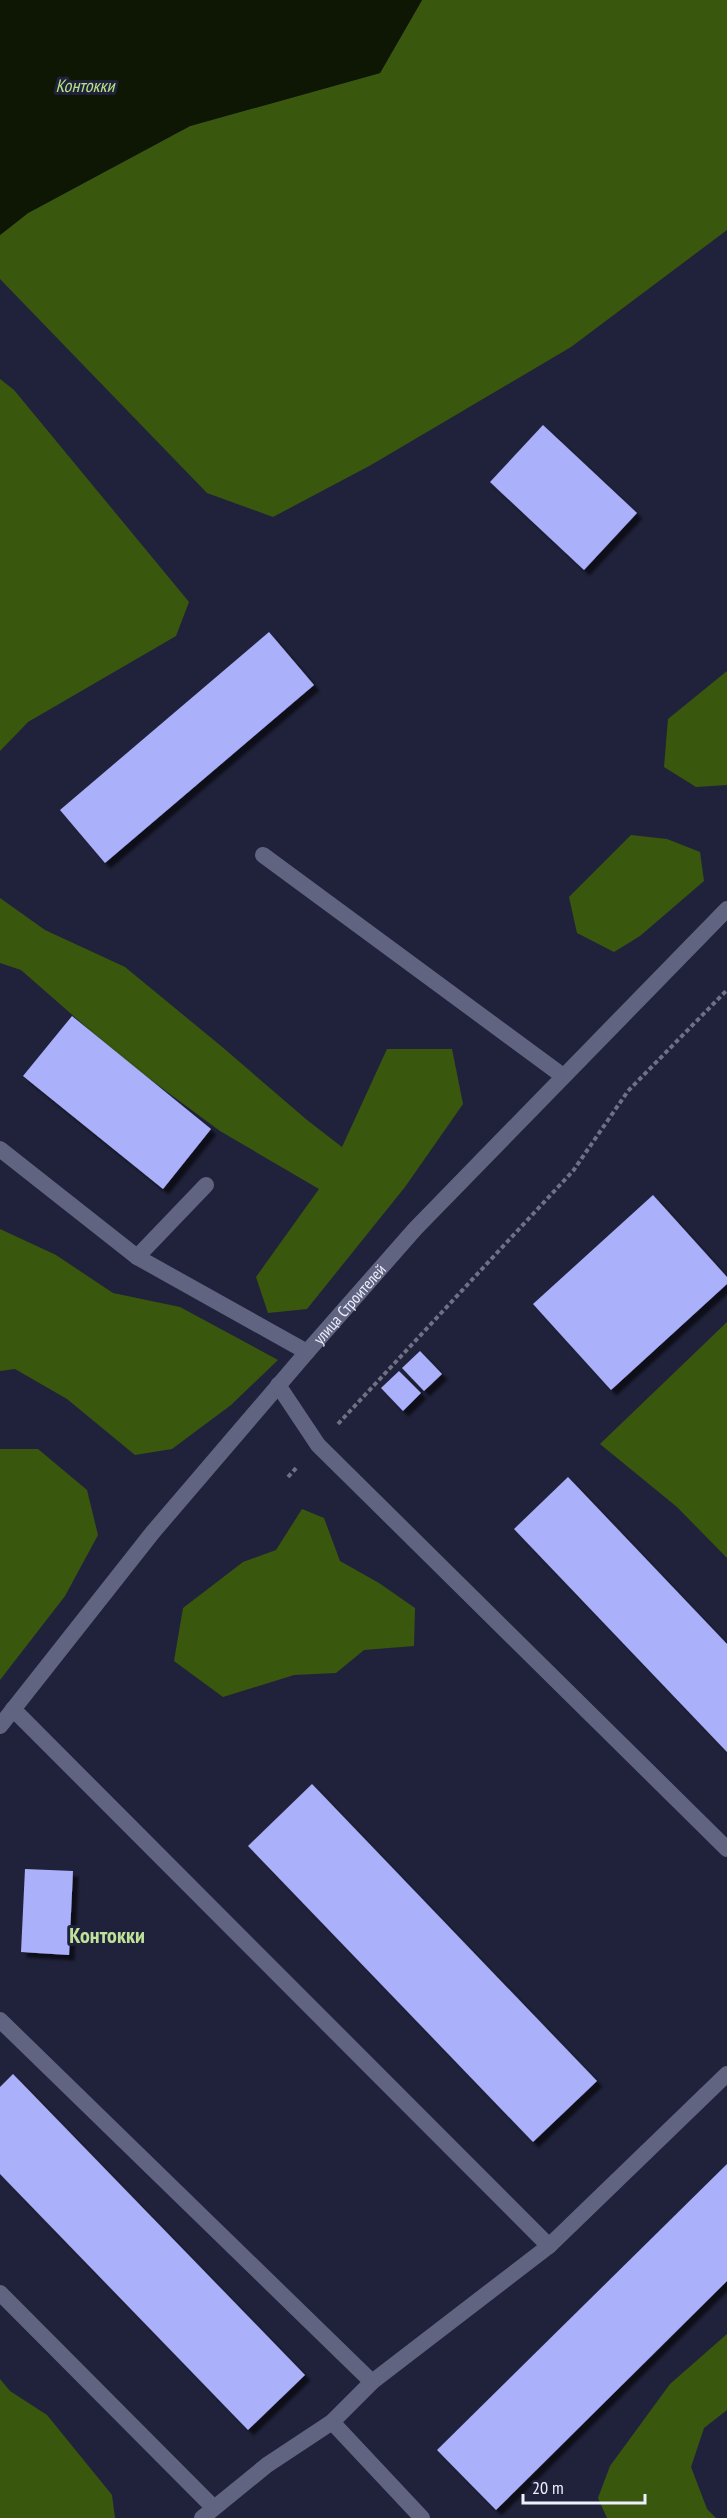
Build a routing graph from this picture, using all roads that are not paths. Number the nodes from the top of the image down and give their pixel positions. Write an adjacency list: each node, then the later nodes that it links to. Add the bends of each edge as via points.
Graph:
1 (263, 855): 3 (street)
2 (727, 909): 3 (street, улица Строителей)
3 (563, 1076): 7 (street, улица Строителей, via 416,1229)
4 (0, 1149): 6 (street)
5 (206, 1185): 6 (street)
6 (137, 1257): 7 (street)
7 (307, 1352): 8 (street, улица Строителей)
8 (278, 1385): 9 (street, улица Строителей, via 153,1532); 11 (street, via 318,1445)
9 (13, 1709): 10 (street, улица Строителей); 14 (street)
10 (0, 1726)
11 (727, 1849)
12 (0, 2020): 16 (street)
13 (727, 2074): 14 (street)
14 (549, 2246): 16 (street)
15 (0, 2293): 18 (street)
16 (372, 2382): 17 (street)
17 (332, 2422): 18 (street, via 267,2465); 19 (street)
18 (207, 2513)
19 (422, 2518)

